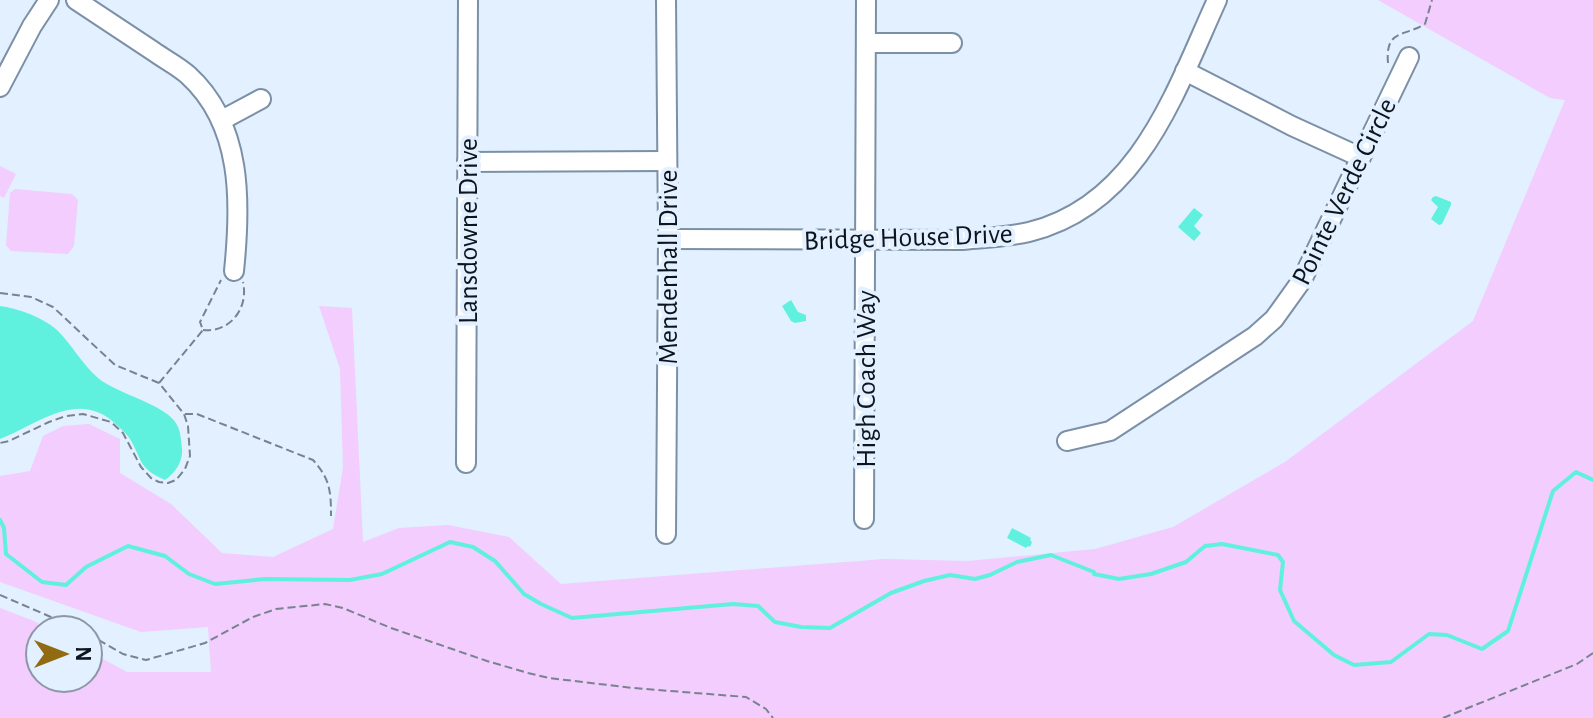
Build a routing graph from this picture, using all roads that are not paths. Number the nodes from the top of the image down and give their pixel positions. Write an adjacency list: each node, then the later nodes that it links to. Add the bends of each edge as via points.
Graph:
1 (49, 0): 11 (street)
2 (76, 0): 13 (street, via 188,74)
3 (468, 0): 16 (street, Lansdowne Drive)
4 (666, 0): 15 (street, Mendenhall Drive)
5 (866, 0): 7 (street, High Coach Way)
6 (1217, 0): 10 (street, Bridge House Drive)
7 (866, 43): 8 (street); 18 (street, High Coach Way)
8 (952, 43)
9 (1409, 57): 14 (street, Pointe Verde Circle)
10 (1185, 71): 14 (street); 18 (street, Bridge House Drive, via 1154,134 1127,171 1090,205 1057,223 1030,232 962,240)
11 (0, 87)
12 (261, 99): 13 (street)
13 (222, 120): 19 (street, via 236,175)
14 (1360, 157): 20 (street, Pointe Verde Circle, via 1302,280 1274,319 1110,431)
15 (667, 161): 16 (street); 17 (street, Mendenhall Drive)
16 (467, 162): 21 (street, Lansdowne Drive)
17 (668, 239): 18 (street, Bridge House Drive); 23 (street, Mendenhall Drive)
18 (866, 240): 22 (street, High Coach Way)
19 (234, 271)
20 (1067, 441)
21 (466, 463)
22 (864, 519)
23 (666, 534)

